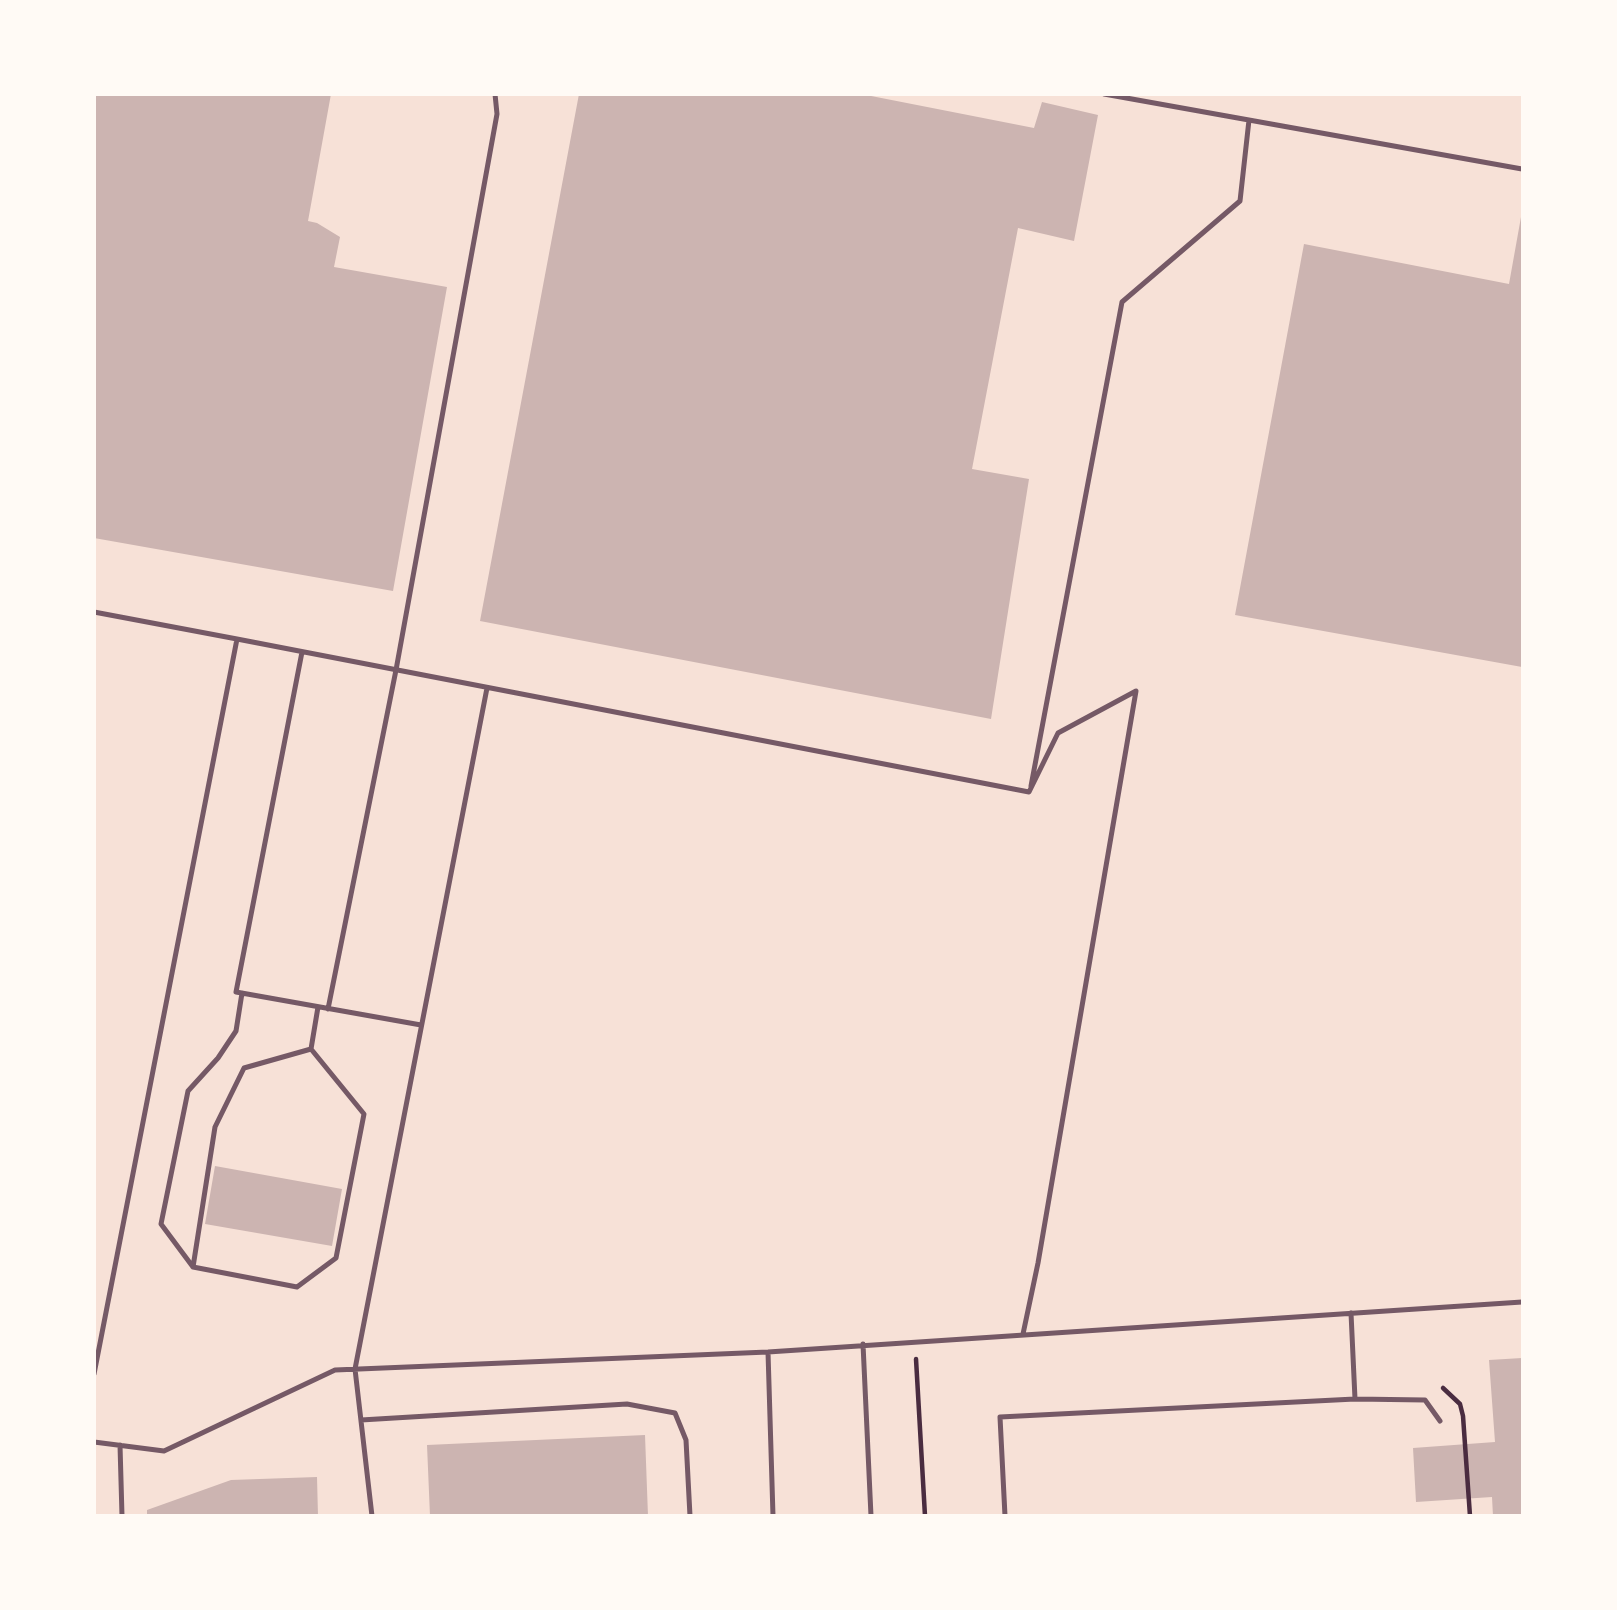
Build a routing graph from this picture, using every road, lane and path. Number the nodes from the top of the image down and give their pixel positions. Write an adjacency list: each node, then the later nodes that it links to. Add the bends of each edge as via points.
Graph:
1 (495, 94): 8 (lane, via 497,114)
2 (1104, 94): 3 (lane)
3 (1249, 120): 4 (lane); 10 (lane, via 1240,201 1122,302)
4 (1522, 169)
5 (94, 612): 6 (lane)
6 (237, 639): 7 (lane); 24 (lane)
7 (302, 652): 8 (lane); 11 (lane, via 236,992)
8 (396, 670): 9 (lane); 13 (lane)
9 (487, 688): 10 (lane); 14 (lane)
10 (1029, 793): 19 (lane, via 1058,733 1136,691)
11 (242, 993): 12 (lane); 16 (lane, via 236,1031 188,1091 161,1224)
12 (318, 1007): 13 (lane); 15 (lane)
13 (328, 1009): 14 (lane)
14 (421, 1025): 23 (lane)
15 (311, 1049): 16 (lane, via 244,1068 215,1127); 16 (lane, via 364,1114 336,1258 297,1287)
16 (193, 1267)
17 (1522, 1302): 18 (lane)
18 (1351, 1313): 19 (lane); 25 (lane)
19 (1023, 1334): 20 (lane)
20 (915, 1341): 21 (lane); 35 (path)
21 (863, 1344): 22 (lane); 34 (lane)
22 (768, 1352): 23 (lane); 33 (lane)
23 (355, 1369): 26 (lane); 29 (lane, via 335,1370 164,1451)
24 (94, 1374)
25 (1355, 1399): 27 (lane, via 1424,1400); 36 (lane, via 1000,1417)
26 (361, 1420): 31 (lane); 32 (lane, via 627,1404 676,1413 686,1440)
27 (1440, 1421)
28 (94, 1442): 29 (lane)
29 (120, 1445): 30 (lane)
30 (122, 1516)
31 (372, 1516)
32 (690, 1516)
33 (774, 1516)
34 (871, 1516)
35 (925, 1516)
36 (1005, 1516)

